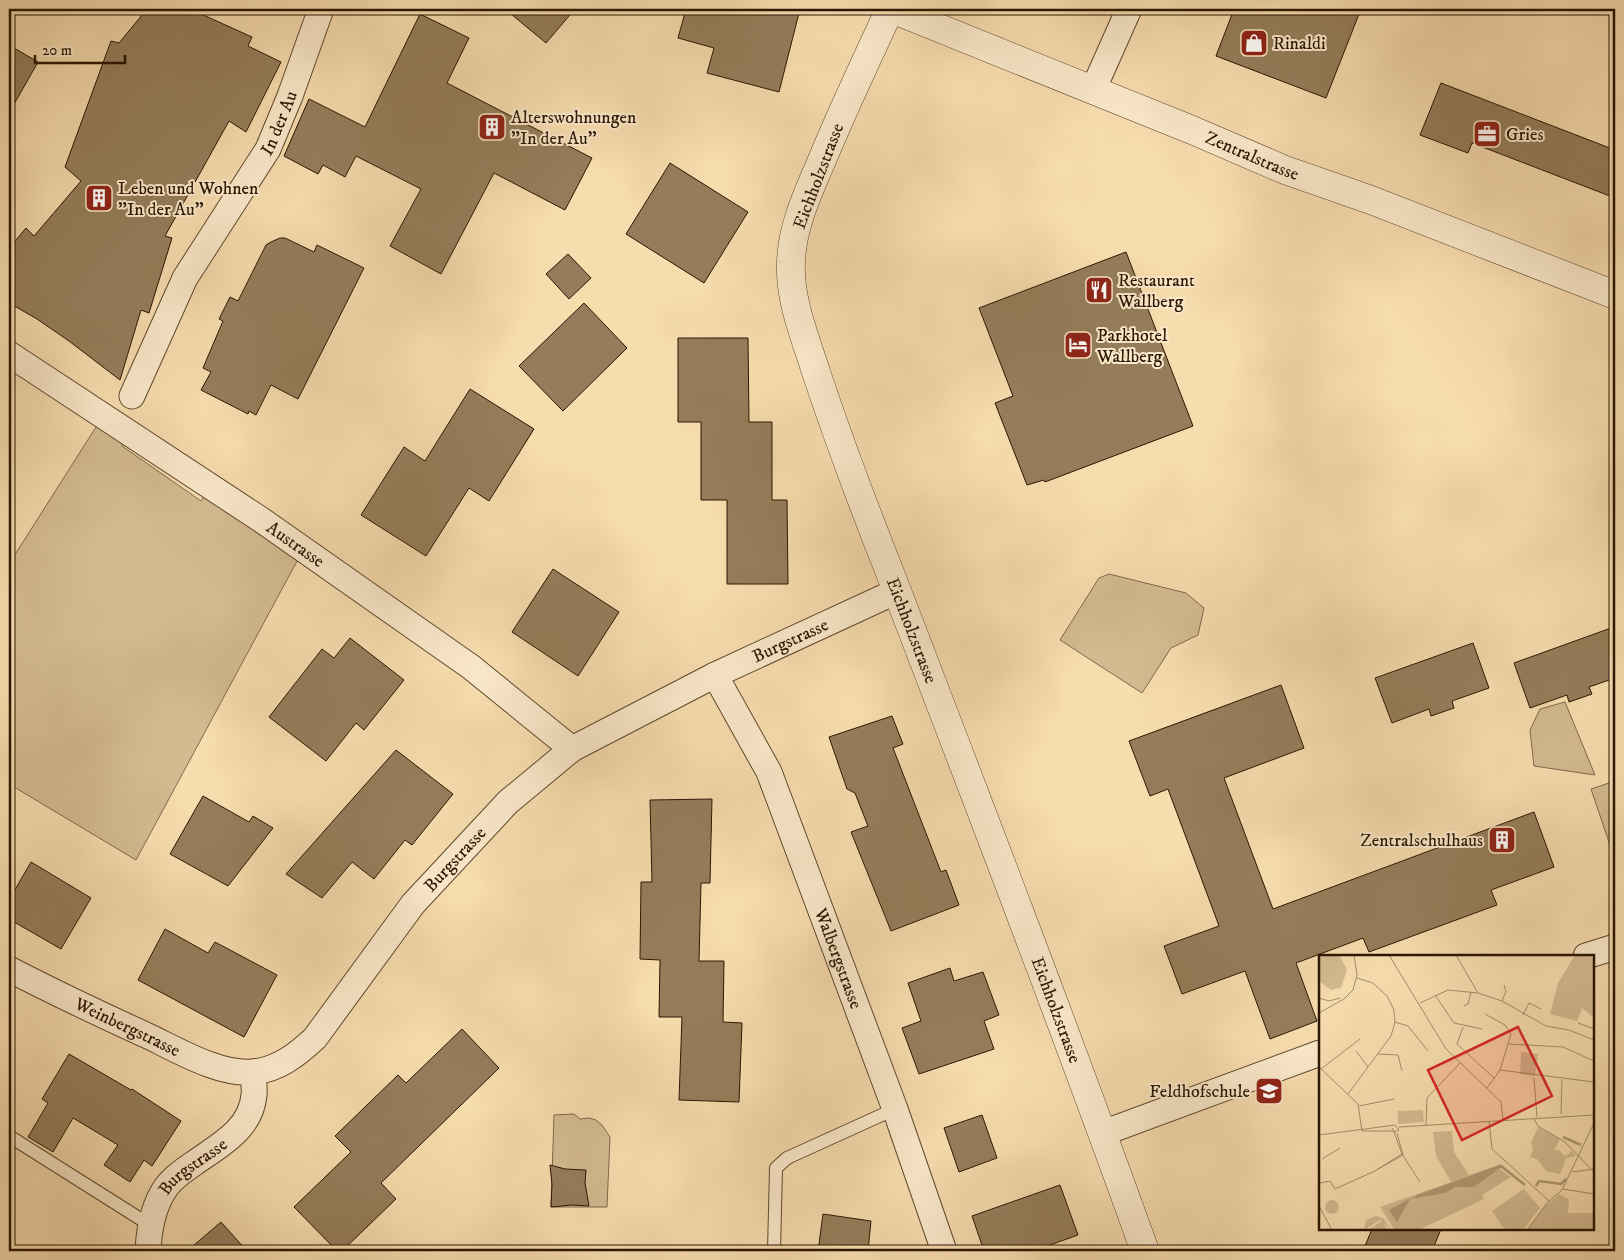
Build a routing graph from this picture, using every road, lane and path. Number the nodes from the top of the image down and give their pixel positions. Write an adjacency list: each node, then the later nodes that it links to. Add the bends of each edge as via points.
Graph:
1 (321, 9): 7 (street, In der Au, via 268,149 185,278)
2 (891, 9): 4 (street, Zentralstrasse); 8 (street, Eichholzstrasse, via 812,183 797,223 791,261 792,282 805,338)
3 (1129, 9): 4 (street)
4 (1093, 90): 5 (street, Zentralstrasse, via 1285,170)
5 (1615, 295)
6 (9, 354): 10 (street, Austrasse, via 260,519 471,667)
7 (132, 396)
8 (896, 591): 9 (street, Burgstrasse); 17 (street, Eichholzstrasse)
9 (715, 674): 10 (street, Burgstrasse); 16 (street, Walbergstrasse, via 769,772)
10 (572, 749): 15 (street, Burgstrasse, via 508,802 413,904 316,1038 297,1055 277,1066)
11 (1615, 947): 12 (street)
12 (1589, 955)
13 (9, 969): 15 (street, Weinbergstrasse, via 200,1060 227,1070)
14 (1319, 1053): 17 (street)
15 (253, 1072): 19 (street, Burgstrasse, via 254,1096 240,1129 167,1186)
16 (895, 1110): 21 (lane, via 787,1158 776,1168); 22 (street, Walbergstrasse)
17 (1103, 1133): 23 (street, Eichholzstrasse)
18 (9, 1136): 19 (lane)
19 (150, 1225): 20 (street, Burgstrasse)
20 (148, 1251)
21 (774, 1251)
22 (944, 1251)
23 (1145, 1251)

